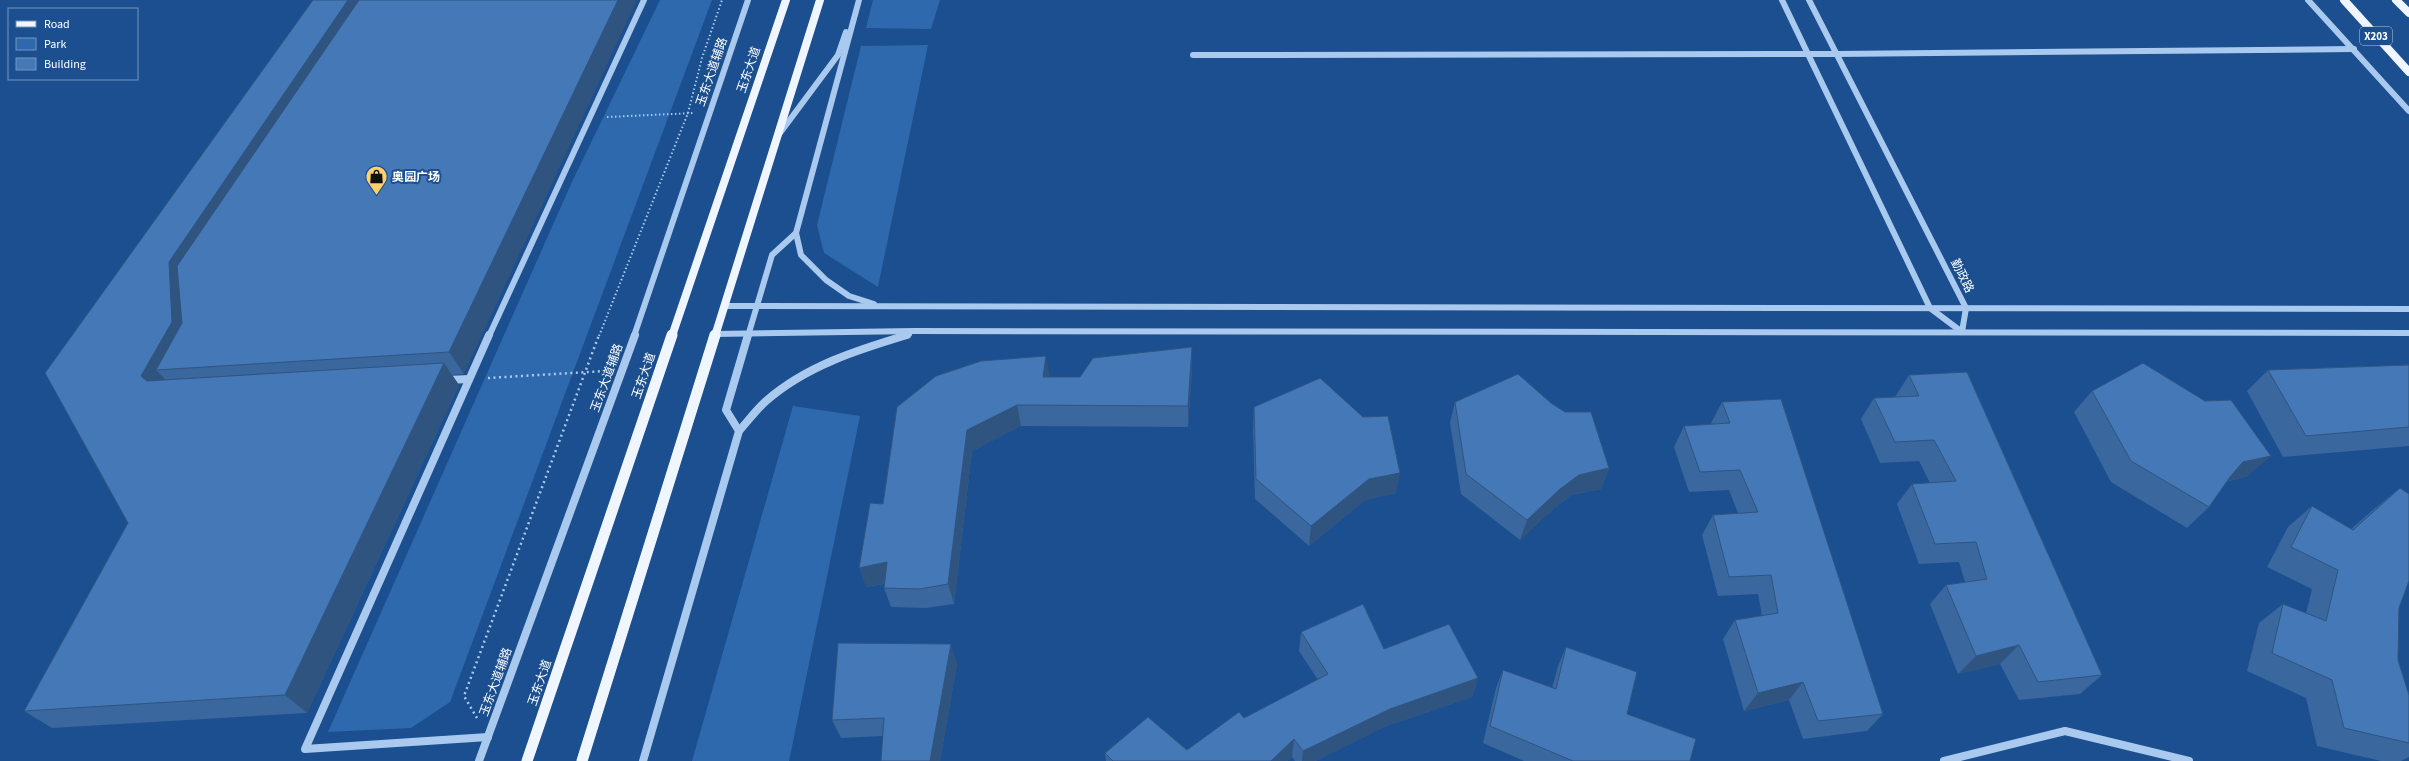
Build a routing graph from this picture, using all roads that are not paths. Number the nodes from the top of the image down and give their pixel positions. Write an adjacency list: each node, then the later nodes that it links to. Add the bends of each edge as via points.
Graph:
1 (644, 0): 31 (street)
2 (748, 0): 34 (street, 玉东大道辅路, via 657,273)
3 (786, 0): 36 (main road, 玉东大道)
4 (820, 0): 18 (main road)
5 (858, 0): 18 (street, via 838,55); 19 (street)
6 (1782, 0): 13 (street)
7 (1809, 0): 14 (street, 勤政路)
8 (2308, 0): 12 (street)
9 (2344, 0): 16 (main road, X203)
10 (2396, 0): 11 (main road)
11 (2409, 13)
12 (2354, 49): 14 (street); 17 (street)
13 (1808, 54): 14 (street); 15 (street); 23 (street)
14 (1836, 54): 24 (street, 勤政路)
15 (1193, 55)
16 (2409, 72)
17 (2409, 111)
18 (777, 138): 20 (main road)
19 (796, 233): 21 (street, via 772,254); 22 (street, via 801,255 826,280 849,296)
20 (724, 306): 21 (street); 29 (main road)
21 (757, 306): 22 (street); 30 (street)
22 (882, 306): 23 (street)
23 (1930, 308): 24 (street); 27 (street)
24 (1966, 308): 25 (street); 27 (street, 勤政路)
25 (2409, 309)
26 (915, 331): 27 (street); 30 (street); 33 (street, via 840,356 799,377 764,402)
27 (1962, 332): 28 (street)
28 (2409, 333)
29 (715, 334): 30 (street); 37 (main road)
30 (749, 334): 33 (street, via 726,410)
31 (469, 379): 32 (street); 34 (street, via 306,749)
32 (437, 381)
33 (739, 431): 38 (street)
34 (488, 737): 35 (street, 玉东大道辅路)
35 (479, 761)
36 (527, 761)
37 (582, 761)
38 (643, 761)
39 (1944, 761): 40 (street, via 2065,731)
40 (2189, 761)

